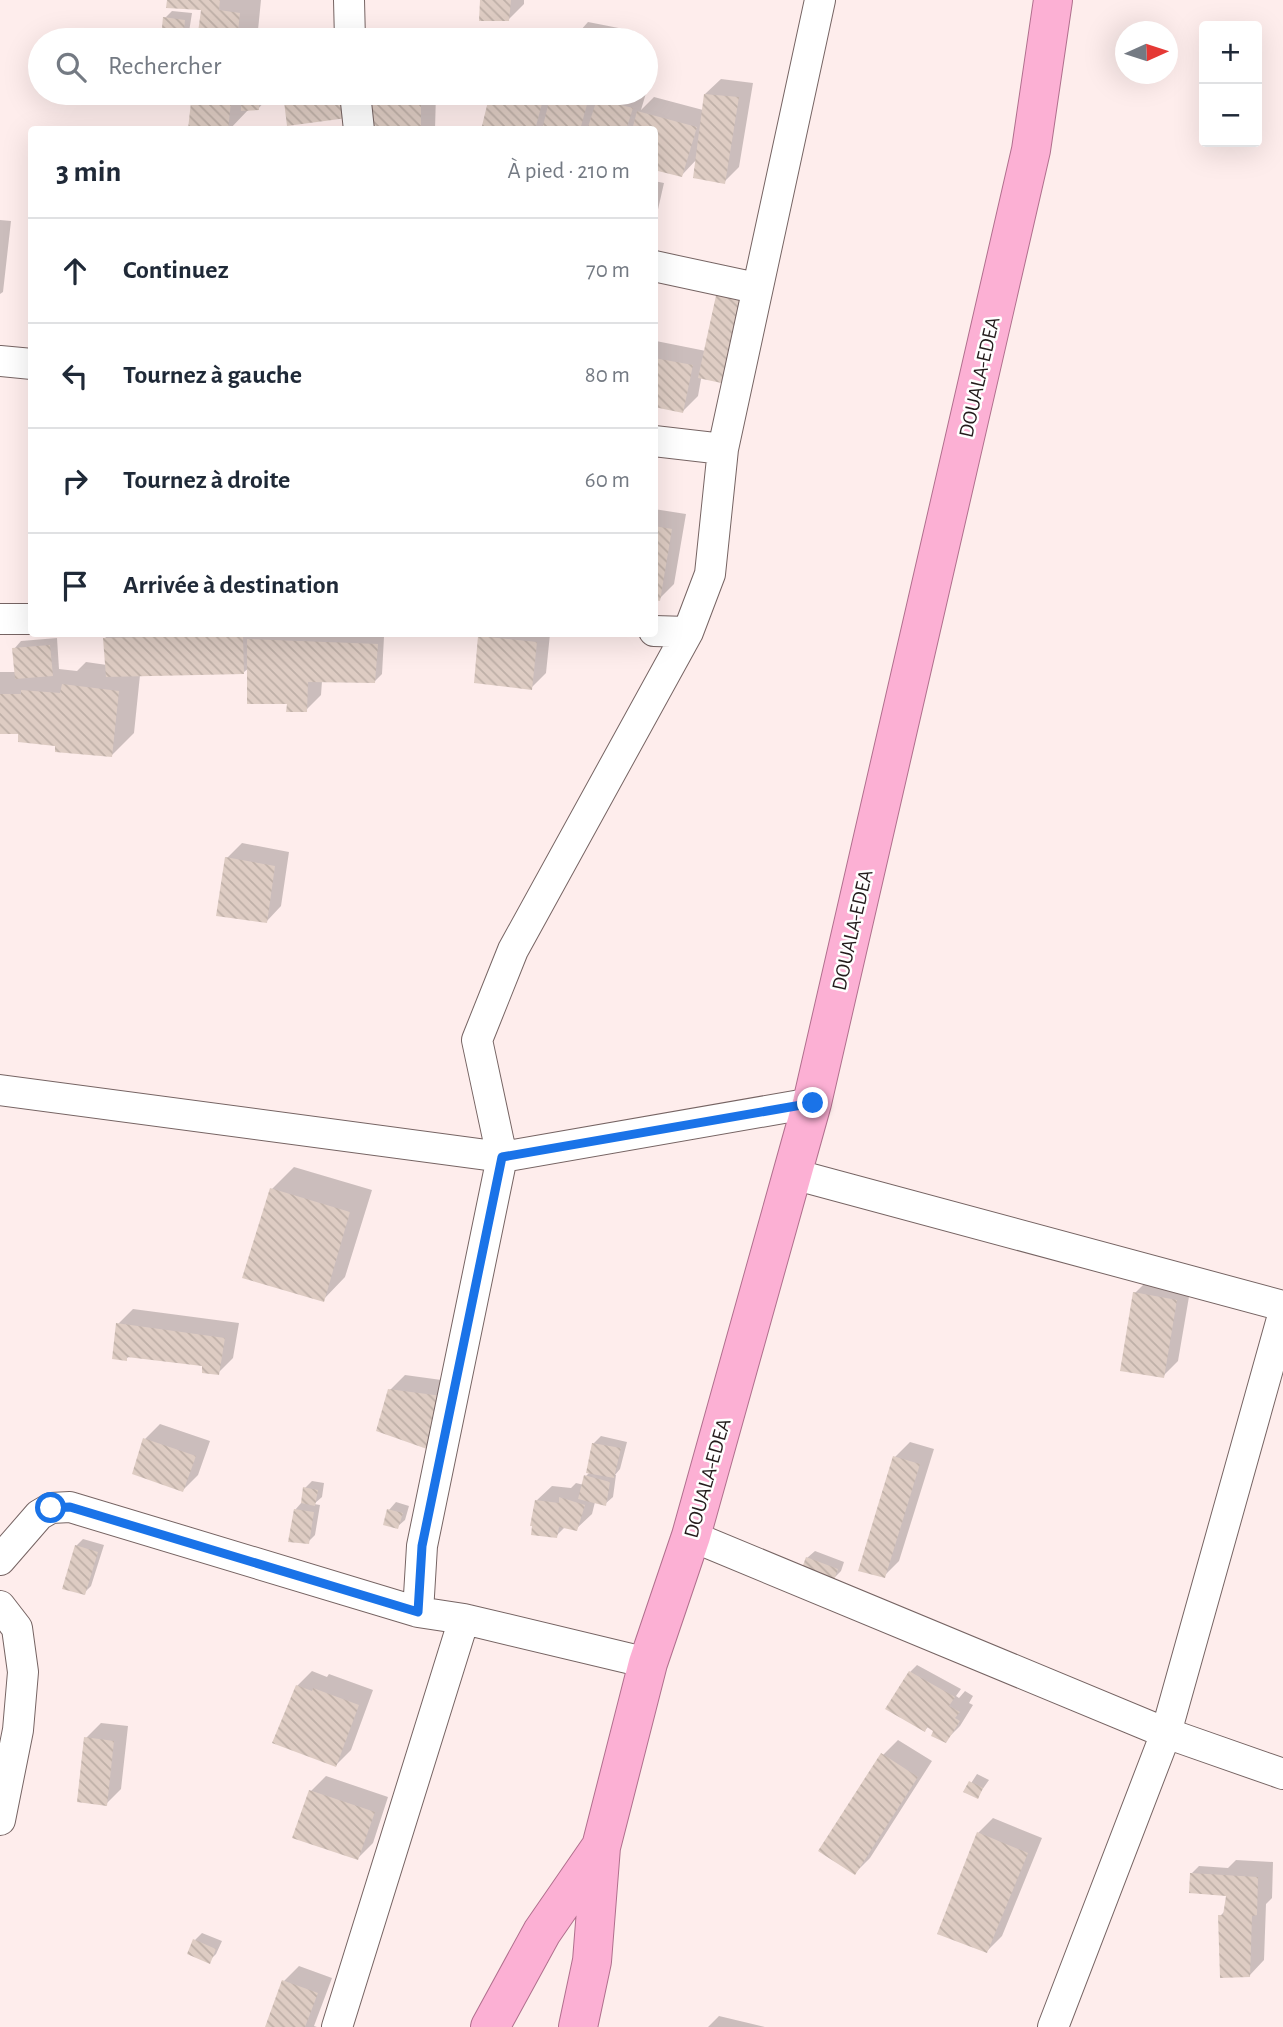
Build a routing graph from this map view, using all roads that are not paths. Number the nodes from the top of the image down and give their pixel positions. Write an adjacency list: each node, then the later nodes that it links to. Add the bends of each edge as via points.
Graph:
1 (349, 0): 4 (street)
2 (820, 0): 8 (street)
3 (1053, 0): 18 (highway, DOUALA-EDEA, via 1031,150)
4 (350, 28)
5 (356, 105): 6 (street)
6 (359, 126)
7 (658, 267): 8 (street)
8 (756, 288): 12 (street)
9 (0, 361): 10 (street)
10 (28, 364)
11 (658, 441): 12 (street)
12 (723, 449): 16 (street, via 710,573)
13 (0, 619): 14 (street)
14 (28, 619)
15 (658, 631): 16 (street)
16 (688, 632): 19 (street, via 513,950 477,1040)
17 (0, 1090): 19 (street)
18 (813, 1103): 19 (street); 20 (highway, DOUALA-EDEA)
19 (502, 1157): 26 (street, via 422,1546)
20 (793, 1174): 21 (street); 23 (highway, DOUALA-EDEA)
21 (1283, 1306)
22 (1283, 1315): 29 (street)
23 (691, 1536): 28 (highway, DOUALA-EDEA); 29 (street)
24 (0, 1560): 26 (street, via 38,1515 51,1508 70,1507)
25 (0, 1606): 31 (street, via 17,1628 23,1672 18,1730)
26 (418, 1612): 27 (street)
27 (464, 1619): 28 (street); 33 (street)
28 (648, 1663): 32 (highway, DOUALA-EDEA)
29 (1166, 1733): 30 (street); 36 (street)
30 (1283, 1773)
31 (0, 1820)
32 (601, 1847): 34 (highway, DOUALA-EDEA, via 542,1931); 35 (highway, DOUALA-EDEA, via 592,1961)
33 (337, 2027)
34 (490, 2027)
35 (578, 2027)
36 (1053, 2027)

